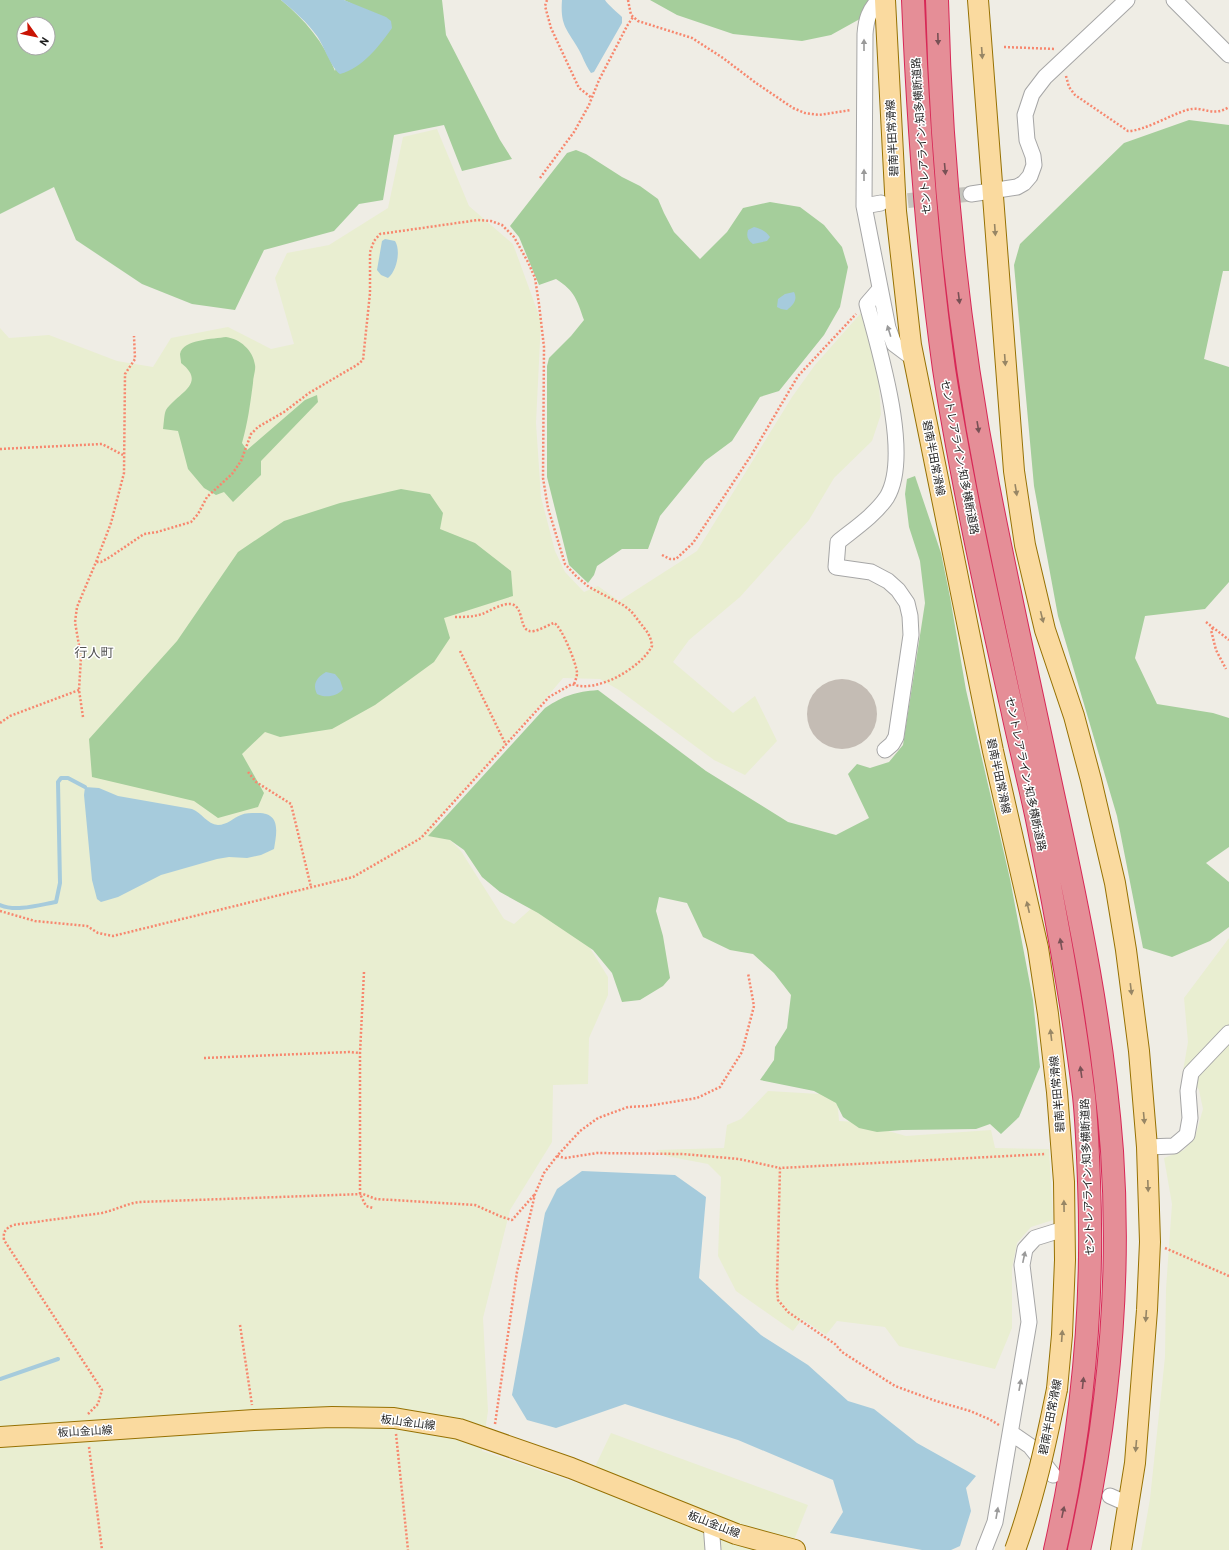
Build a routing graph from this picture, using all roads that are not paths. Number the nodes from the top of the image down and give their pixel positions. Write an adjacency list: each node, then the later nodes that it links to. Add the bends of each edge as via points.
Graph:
1 (879, 0): 12 (street, one-way to 1, via 864,34 866,18)
2 (886, 0): 14 (main road, 碧南半田常滑線, via 896,211)
3 (913, 0): 29 (highway, セントレアライン;知多横断道路, one-way to 3, via 1075,1443 1088,1324 1090,1210 1084,1098 1071,1002 1045,860 971,518 945,374 923,184)
4 (937, 0): 30 (highway, セントレアライン;知多横断道路, one-way to 30, via 945,161 965,350 988,484 1079,914 1100,1040 1112,1150 1114,1210 1111,1332 1098,1451)
5 (978, 0): 9 (main road, one-way to 9)
6 (1127, 0): 9 (street, via 1045,77 1032,94 1026,109 1025,129 1033,156 1033,171 1024,183)
7 (1174, 0): 8 (street)
8 (1229, 55)
9 (992, 192): 10 (street); 17 (main road, one-way to 17, via 1014,471 1025,545 1045,630 1076,723 1115,883 1139,1051)
10 (971, 194)
11 (881, 203): 12 (street)
12 (864, 206): 13 (street)
13 (880, 289): 14 (street, one-way to 13, via 894,344); 15 (street, via 867,304 891,396 896,460 887,496 878,509 838,542 836,567 871,572 888,581 907,603 911,635 896,737)
14 (914, 359): 18 (main road, 碧南半田常滑線, one-way to 14, via 1064,1182 1057,1092 1038,948 993,751)
15 (886, 750)
16 (1229, 1033): 17 (street, via 1191,1073 1187,1135 1174,1146)
17 (1147, 1147): 23 (main road, one-way to 23, via 1150,1242 1147,1310 1135,1463)
18 (1064, 1229): 19 (street, one-way to 18, via 1029,1322 1022,1266 1025,1250 1035,1238); 28 (main road, 碧南半田常滑線, one-way to 18, bridge, via 1036,1483 1057,1389 1062,1336)
19 (1011, 1433): 21 (street, via 1030,1446); 27 (street, one-way to 19, via 995,1522)
20 (0, 1437): 24 (main road, 板山金山線, via 254,1420 394,1418 458,1429 571,1468)
21 (1052, 1475)
22 (1110, 1496): 23 (street)
23 (1128, 1504): 31 (main road)
24 (711, 1523): 25 (street); 26 (main road, 板山金山線, via 736,1534)
25 (713, 1550)
26 (795, 1550)
27 (984, 1550)
28 (1015, 1550)
29 (1055, 1550)
30 (1079, 1550)
31 (1121, 1550)

